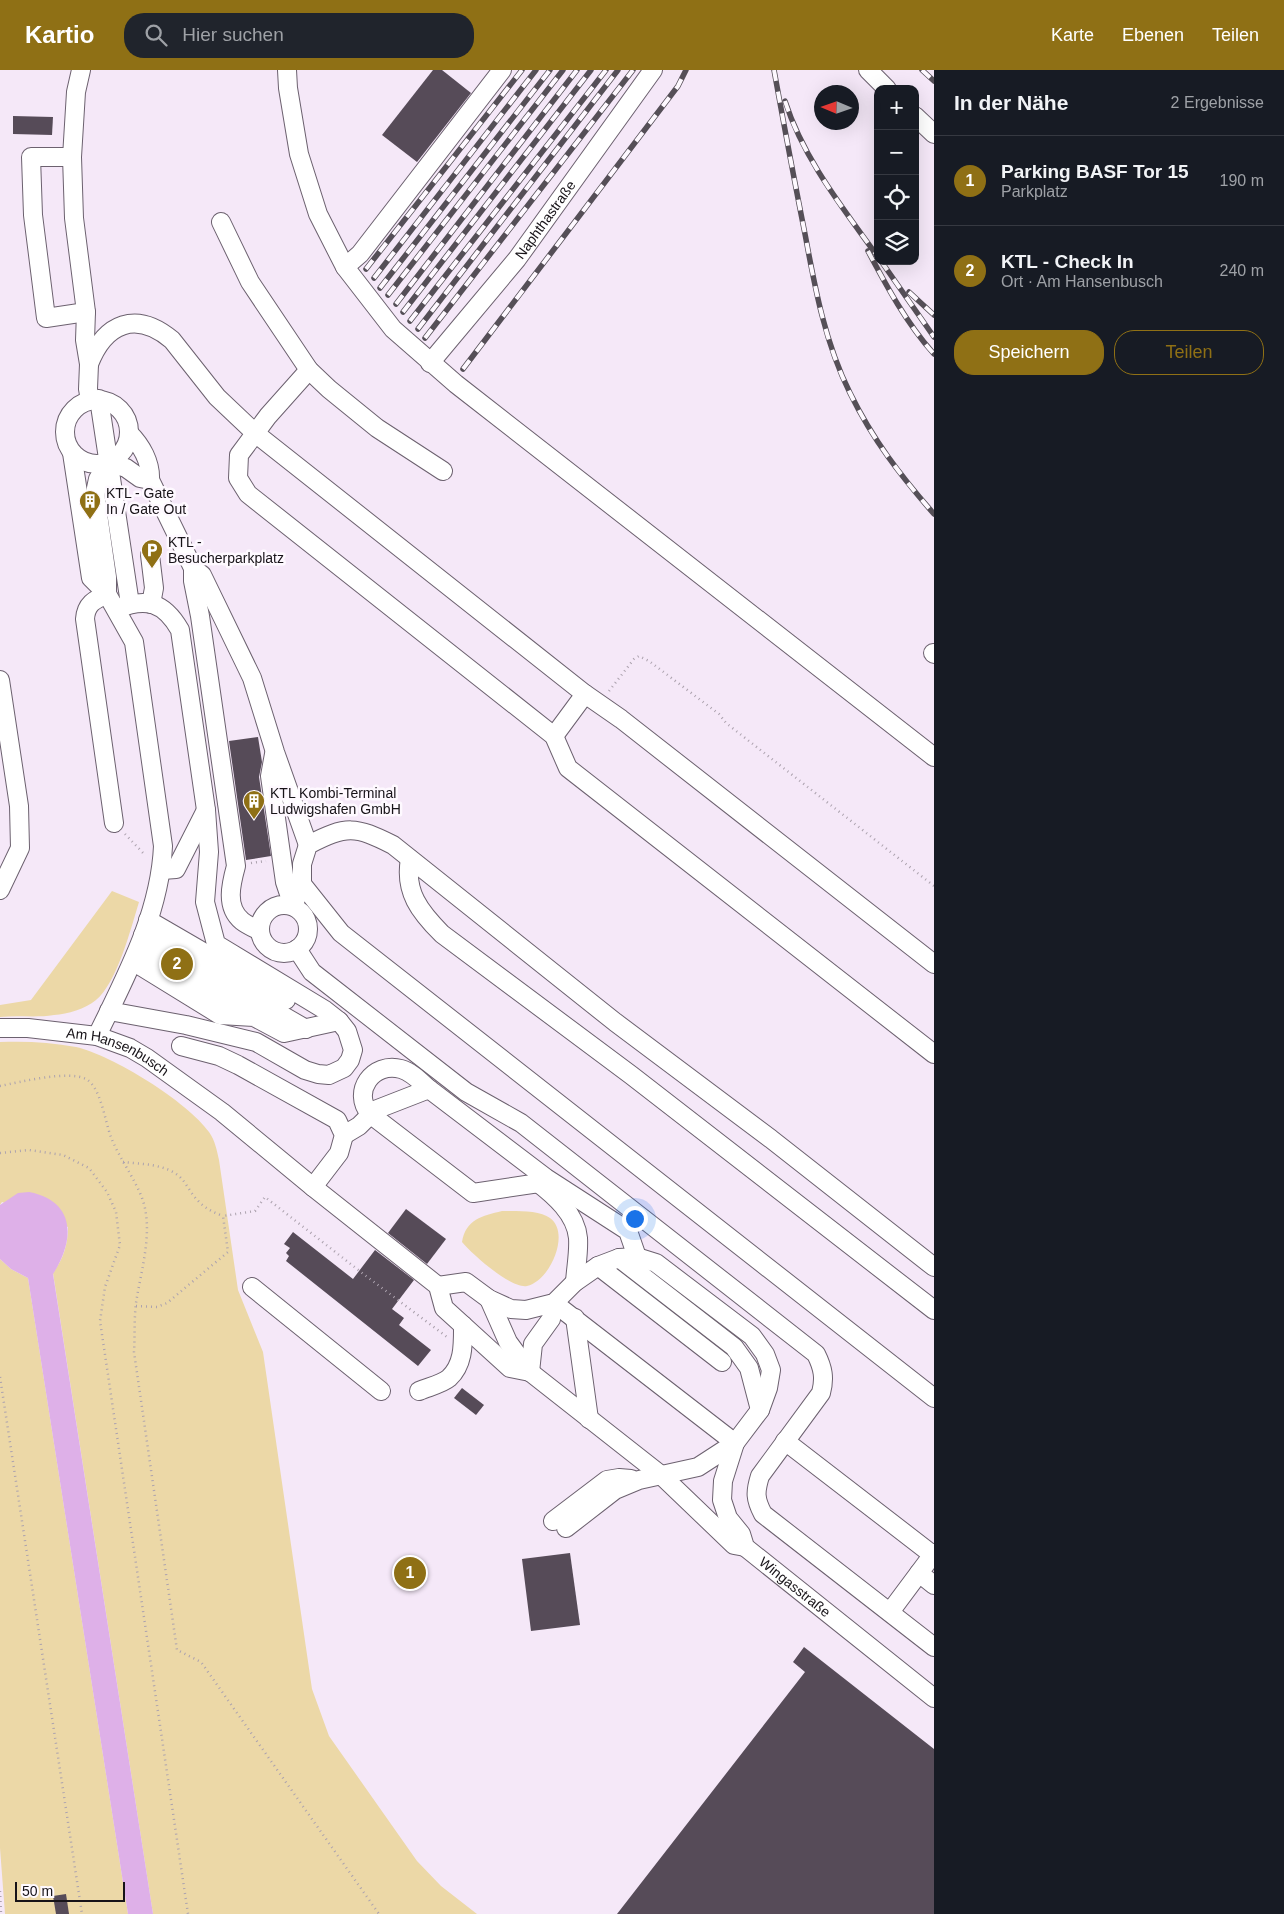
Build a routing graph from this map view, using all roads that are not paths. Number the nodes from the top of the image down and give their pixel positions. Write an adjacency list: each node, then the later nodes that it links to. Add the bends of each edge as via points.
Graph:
1 (81, 70): 9 (street, via 76,92)
2 (287, 70): 11 (street, via 299,154 318,214)
3 (502, 70): 11 (street, via 360,254)
4 (653, 70): 13 (street, Naphthastraße, via 517,259)
5 (868, 70): 6 (street)
6 (883, 85)
7 (919, 120): 8 (street)
8 (934, 134)
9 (72, 157): 12 (street, via 74,218); 12 (street, via 31,157 33,216 46,318)
10 (221, 222): 15 (street, via 250,282)
11 (345, 267): 13 (street, via 393,329)
12 (86, 312): 14 (street, via 85,340)
13 (430, 363): 32 (street)
14 (89, 364): 16 (street, via 88,389); 18 (street, via 95,348 112,330 130,324 152,326 172,340 217,397)
15 (309, 370): 18 (street); 21 (street, via 377,428)
16 (94, 400): 17 (street, via 114,405 120,410); 19 (street, via 75,407 66,421 65,438); 20 (street)
17 (129, 433): 20 (street, via 123,450); 22 (street, via 138,442 150,468)
18 (255, 433): 29 (street); 30 (street, via 239,456 238,478 248,494)
19 (72, 453): 20 (street, via 89,463); 25 (street, via 91,578)
20 (108, 462): 22 (street); 25 (street, via 98,479 95,493); 27 (street)
21 (443, 471)
22 (150, 480): 24 (street)
23 (150, 555): 26 (street, via 154,588)
24 (193, 568): 31 (street, via 202,575 252,678); 41 (street, via 236,866 230,898 242,922)
25 (107, 594): 27 (street); 34 (street, via 89,605 85,619)
26 (151, 604): 27 (street); 33 (street, via 172,616 180,630)
27 (124, 607): 37 (street, via 134,642 163,846)
28 (0, 680): 39 (street, via 19,806 20,848)
29 (585, 694): 30 (street); 46 (street)
30 (554, 736): 55 (street, via 568,768)
31 (275, 752): 35 (street); 40 (street, via 270,776 285,882)
32 (934, 757)
33 (206, 810): 37 (street, via 176,869); 48 (street, via 209,852 205,902 216,944 325,1010)
34 (114, 823)
35 (308, 844): 36 (street, via 342,830 366,832 393,845); 38 (street, via 302,864)
36 (410, 859): 65 (street, via 615,1022); 71 (street, via 409,886 426,918 442,934 631,1075)
37 (162, 870): 44 (street)
38 (302, 884): 40 (street); 42 (street)
39 (0, 890)
40 (293, 906): 41 (street, via 272,907 263,917); 43 (street, via 307,919)
41 (260, 931): 45 (street, via 266,946 273,951 290,953)
42 (341, 932): 43 (street); 78 (street)
43 (309, 933): 45 (street)
44 (141, 941): 47 (street); 48 (street); 50 (street); 51 (street, via 220,1015 254,1017)
45 (297, 949): 81 (street, via 312,972 466,1092 521,1123 816,1354 824,1378 822,1393)
46 (934, 964)
47 (109, 1011): 52 (street); 54 (street, via 256,1042)
48 (333, 1022): 50 (street); 54 (street, via 348,1031 353,1050 350,1060 337,1072 329,1075 305,1070)
49 (0, 1028): 52 (street, Am Hansenbusch)
50 (306, 1029): 51 (street)
51 (284, 1033): 54 (street)
52 (97, 1036): 61 (street, Am Hansenbusch, via 147,1058 222,1112)
53 (181, 1046): 59 (street, via 219,1056 238,1065 337,1120)
54 (274, 1052)
55 (934, 1054)
56 (429, 1089): 58 (street); 58 (street, via 401,1068 378,1071 369,1077 364,1087 365,1108); 62 (street, via 546,1178 628,1231)
57 (445, 1112): 60 (street)
58 (370, 1114): 59 (street); 60 (street, via 472,1193)
59 (344, 1135): 61 (street, via 339,1153)
60 (539, 1183): 66 (street, via 565,1208 574,1222 578,1237)
61 (313, 1187): 67 (street, Am Hansenbusch)
62 (637, 1257): 63 (street); 79 (street, via 656,1264 752,1336 765,1354 771,1370)
63 (619, 1258): 64 (street); 79 (street, via 734,1347 749,1368)
64 (598, 1266): 66 (street); 74 (street)
65 (934, 1267)
66 (575, 1282): 70 (street)
67 (438, 1286): 69 (street, via 466,1282); 73 (street, via 444,1308)
68 (252, 1287): 76 (street)
69 (488, 1299): 70 (street, via 526,1310); 75 (street, via 508,1342)
70 (554, 1303): 72 (street); 75 (street, via 551,1319 534,1344)
71 (934, 1310)
72 (575, 1318): 80 (street); 82 (street)
73 (463, 1325): 75 (street, via 510,1368); 77 (street, via 462,1357 448,1378)
74 (722, 1362)
75 (530, 1372): 80 (street)
76 (382, 1391)
77 (419, 1391)
78 (934, 1398)
79 (760, 1410): 82 (street)
80 (589, 1419): 83 (street)
81 (785, 1441): 86 (street); 89 (street, via 760,1476 756,1488 756,1502 763,1514)
82 (735, 1443): 83 (street, via 698,1467); 85 (street, Wingasstraße, via 723,1481 722,1500 728,1518 742,1534)
83 (661, 1475): 84 (street, via 615,1490); 85 (street, via 734,1545)
84 (559, 1524)
85 (746, 1547): 91 (street, Wingasstraße)
86 (934, 1554): 87 (street)
87 (919, 1573): 88 (street); 89 (street)
88 (934, 1585)
89 (890, 1612): 90 (street)
90 (934, 1647)
91 (934, 1698)

